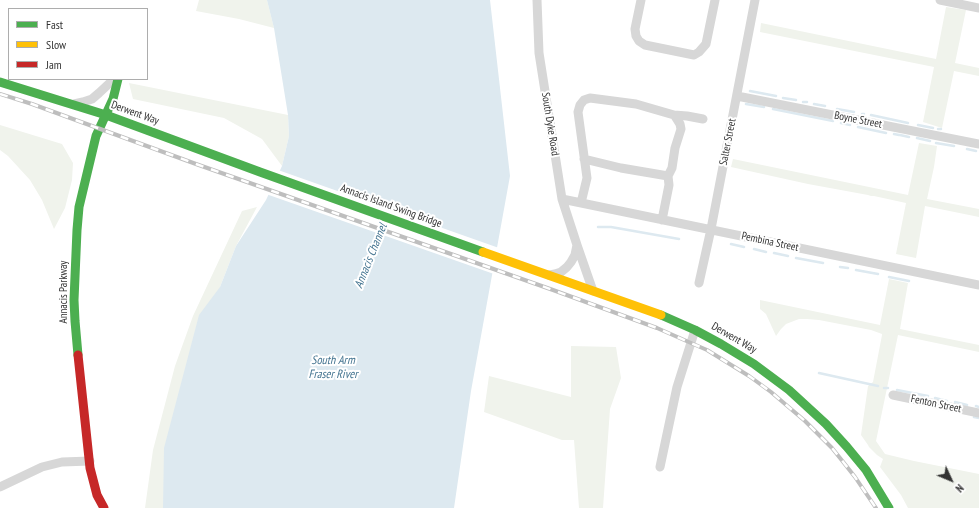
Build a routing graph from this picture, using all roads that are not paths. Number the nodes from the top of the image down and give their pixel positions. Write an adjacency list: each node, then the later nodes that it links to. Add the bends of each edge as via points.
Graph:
1 (536, 0): 19 (street, South Dyke Road, via 539,53)
2 (641, 0): 3 (street, via 635,29 639,41 645,45 694,55 706,44)
3 (716, 0)
4 (755, 0): 10 (street, Salter Street)
5 (940, 0): 6 (street)
6 (979, 8)
7 (113, 80): 11 (street, via 92,99)
8 (118, 80): 12 (main road, Annacis Parkway)
9 (0, 82): 11 (main road, Derwent Way)
10 (737, 96): 15 (street, Boyne Street); 22 (street, Salter Street)
11 (73, 104): 12 (main road, Derwent Way)
12 (106, 115): 17 (main road, Derwent Way); 32 (main road, Annacis Parkway, via 96,136 79,207 76,242 75,321)
13 (675, 116): 14 (street); 16 (street, via 636,104 590,98 584,100 578,112); 18 (street, via 681,129)
14 (703, 119)
15 (979, 144)
16 (584, 159): 18 (street); 20 (street, via 586,178)
17 (260, 172): 24 (main road, Annacis Island Swing Bridge)
18 (668, 176): 21 (street)
19 (562, 199): 20 (street, Pembina Street); 23 (street, South Dyke Road)
20 (581, 203): 21 (street, Pembina Street)
21 (662, 220): 22 (street, Pembina Street)
22 (711, 230): 26 (street, Salter Street); 27 (street, Pembina Street)
23 (577, 245): 25 (street, via 567,267 561,272); 28 (street, South Dyke Road)
24 (515, 263): 25 (main road, Derwent Way)
25 (549, 275): 28 (main road, Derwent Way)
26 (699, 283)
27 (979, 285)
28 (592, 291): 29 (main road, Derwent Way, via 667,317)
29 (695, 330): 33 (street, via 676,387); 36 (main road, Derwent Way, via 754,364 807,406 866,470)
30 (893, 395): 31 (street, Fenton Street)
31 (979, 413)
32 (90, 461): 34 (street, via 62,462 42,467); 35 (main road, Annacis Parkway, via 93,483)
33 (660, 467)
34 (0, 487)
35 (104, 508)
36 (889, 508)

